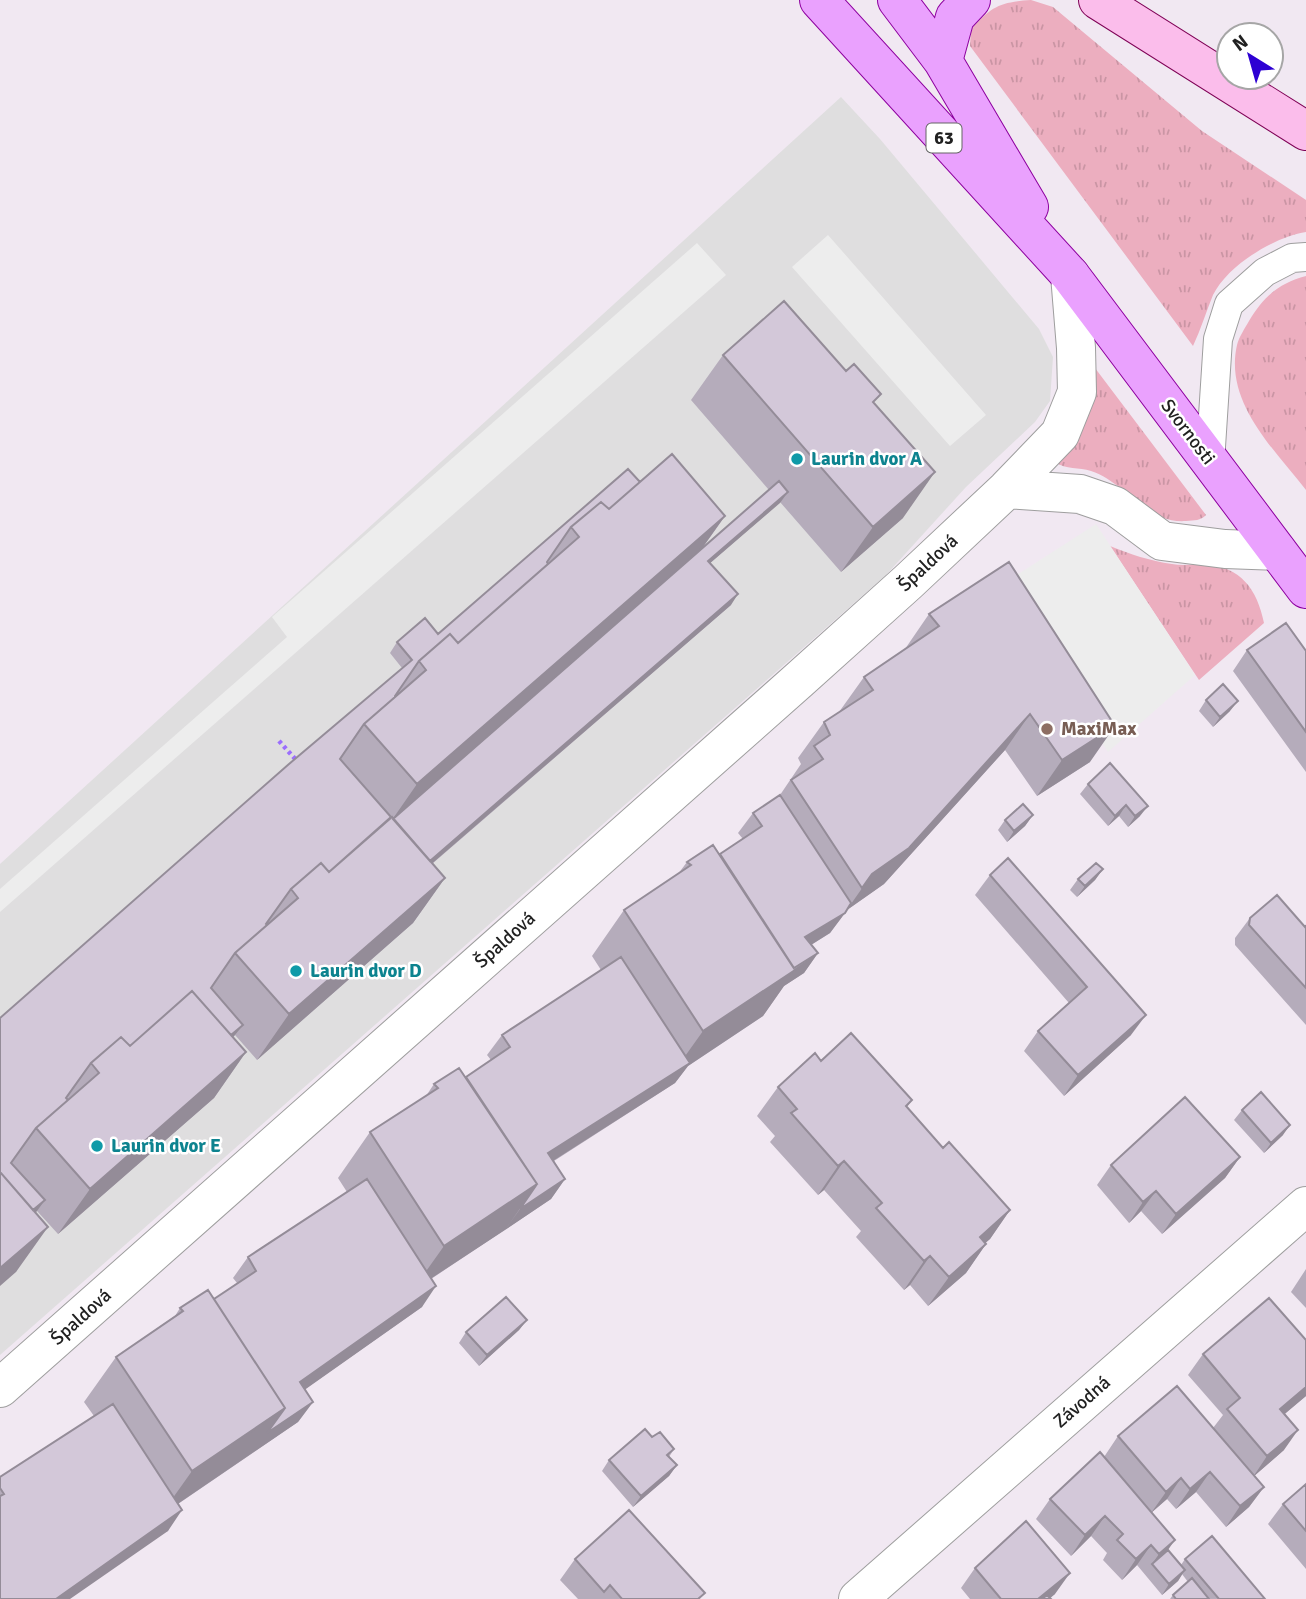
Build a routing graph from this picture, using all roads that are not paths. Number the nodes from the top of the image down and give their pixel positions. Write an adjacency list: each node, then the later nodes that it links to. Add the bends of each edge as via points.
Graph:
1 (819, 0): 8 (main road, Svornosti / 63)
2 (897, 0): 5 (main road, Svornosti / 63)
3 (971, 0): 5 (main road, via 954,17)
4 (1098, 0): 6 (street)
5 (943, 61): 8 (main road, Svornosti / 63)
6 (1304, 132)
7 (1306, 257): 9 (lane, via 1292,258 1265,272 1229,304 1218,339)
8 (1070, 275): 9 (main road, Svornosti / 63); 10 (street, Špaldová, via 1077,393 1059,434)
9 (1210, 462): 11 (main road, Svornosti / 63)
10 (1007, 489): 11 (street, via 1092,498 1115,506 1162,541); 14 (street, Špaldová, via 809,671)
11 (1277, 551): 12 (main road, Svornosti / 63)
12 (1306, 589)
13 (1306, 1206): 15 (street, Závodná)
14 (0, 1388)
15 (858, 1599)

